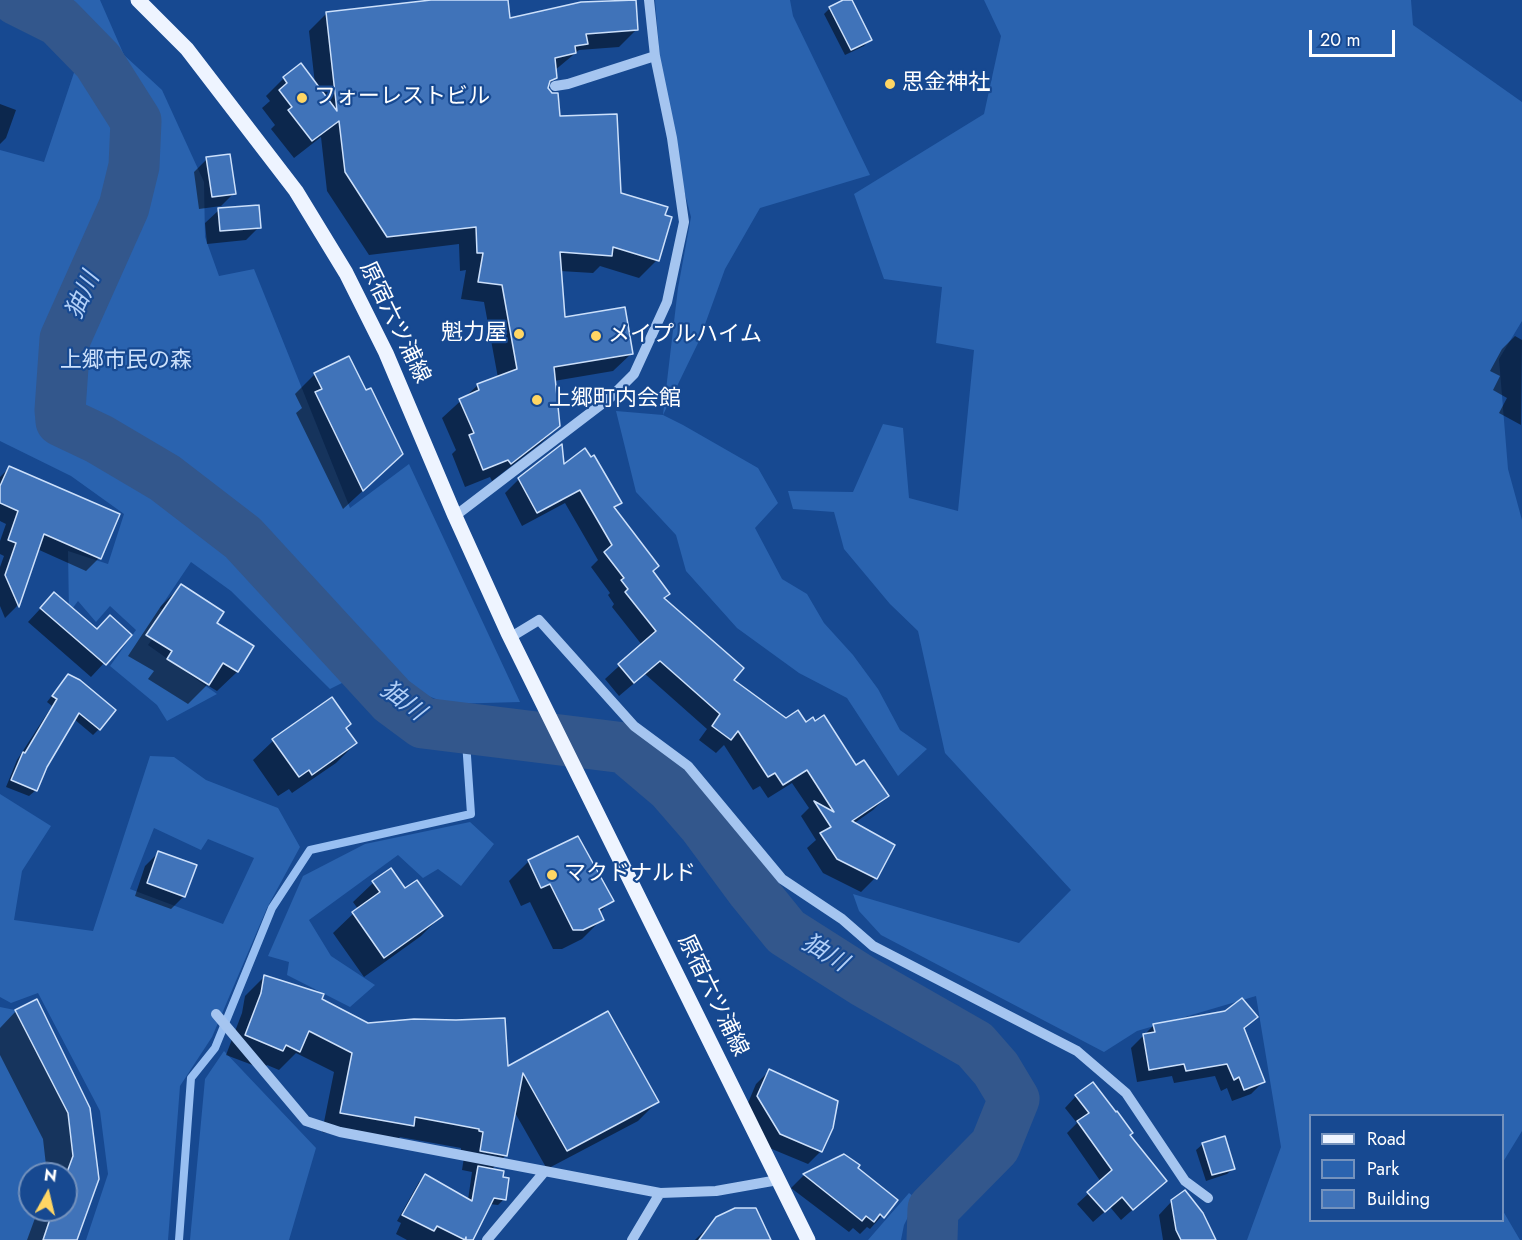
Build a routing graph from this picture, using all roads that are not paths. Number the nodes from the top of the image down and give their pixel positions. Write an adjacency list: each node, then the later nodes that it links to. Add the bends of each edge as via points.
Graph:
1 (138, 0): 5 (main road, 原宿六ツ浦線, via 188,49 296,191 341,264 386,353)
2 (649, 0): 3 (street)
3 (655, 56): 4 (street); 5 (street, via 684,222 667,302 634,374 611,397)
4 (555, 87)
5 (455, 516): 6 (main road, 原宿六ツ浦線)
6 (511, 638): 9 (main road, 原宿六ツ浦線); 11 (street, via 539,620 634,726 688,766 782,879 842,919 873,946 1077,1051 1126,1093 1185,1181)
7 (216, 1014): 8 (street, via 306,1121 340,1132)
8 (545, 1171): 10 (street); 12 (street)
9 (778, 1180): 10 (street, via 716,1191); 14 (main road, 原宿六ツ浦線)
10 (660, 1193): 13 (street)
11 (1208, 1198)
12 (488, 1240)
13 (632, 1240)
14 (808, 1240)

